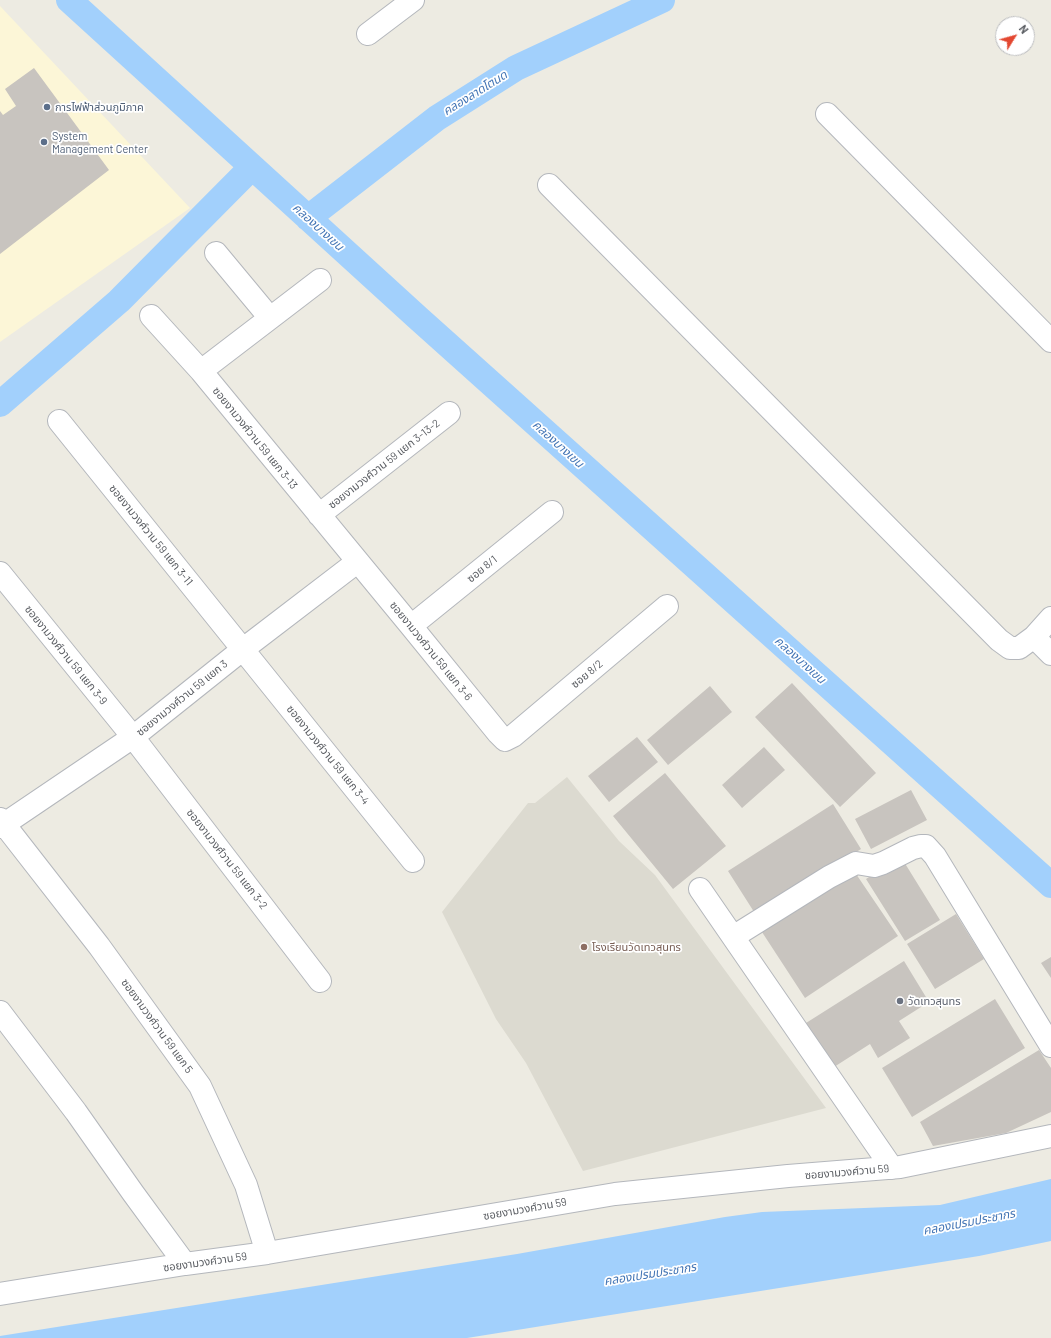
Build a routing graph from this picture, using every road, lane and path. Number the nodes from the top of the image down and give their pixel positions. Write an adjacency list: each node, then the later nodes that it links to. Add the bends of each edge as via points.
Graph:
1 (413, 0): 2 (street)
2 (368, 34)
3 (827, 114): 9 (street)
4 (549, 185): 20 (street, via 999,640 1010,648 1019,648)
5 (216, 253): 8 (street)
6 (320, 280): 8 (street)
7 (151, 316): 10 (street, ซอยงามวงศ์วาน 59 แยก 3-13)
8 (270, 318): 10 (street)
9 (1051, 341)
10 (201, 372): 14 (street, ซอยงามวงศ์วาน 59 แยก 3-13)
11 (449, 413): 14 (street, ซอยงามวงศ์วาน 59 แยก 3-13-2)
12 (59, 421): 21 (street, ซอยงามวงศ์วาน 59 แยก 3-11)
13 (552, 512): 19 (street, ซอย 8/1)
14 (319, 515): 15 (street, ซอยงามวงศ์วาน 59 แยก 3-13)
15 (358, 562): 19 (street, ซอยงามวงศ์วาน 59 แยก 3-6); 21 (street, ซอยงามวงศ์วาน 59 แยก 3)
16 (0, 573): 23 (street, ซอยงามวงศ์วาน 59 แยก 3-9)
17 (667, 606): 24 (street, ซอย 8/2, via 513,736)
18 (1051, 618): 20 (street)
19 (412, 626): 24 (street, ซอยงามวงศ์วาน 59 แยก 3-6)
20 (1034, 637): 22 (street)
21 (242, 650): 23 (street, ซอยงามวงศ์วาน 59 แยก 3); 26 (street, ซอยงามวงศ์วาน 59 แยก 3-4)
22 (1051, 654)
23 (133, 737): 25 (street, ซอยงามวงศ์วาน 59 แยก 3); 29 (street, ซอยงามวงศ์วาน 59 แยก 3-2)
24 (505, 740)
25 (1, 823): 34 (street, ซอยงามวงศ์วาน 59 แยก 5, via 99,946 200,1086 246,1185)
26 (413, 861)
27 (700, 889): 28 (street)
28 (733, 937): 31 (street, via 856,863 874,866 913,848 926,846 935,856); 33 (street)
29 (320, 981)
30 (0, 1012): 35 (street, via 76,1112)
31 (1051, 1046)
32 (1051, 1136): 33 (street, ซอยงามวงศ์วาน 59)
33 (892, 1168): 34 (street, ซอยงามวงศ์วาน 59, via 615,1194)
34 (267, 1253): 35 (street, ซอยงามวงศ์วาน 59)
35 (185, 1264): 36 (street, ซอยงามวงศ์วาน 59)
36 (0, 1294)

